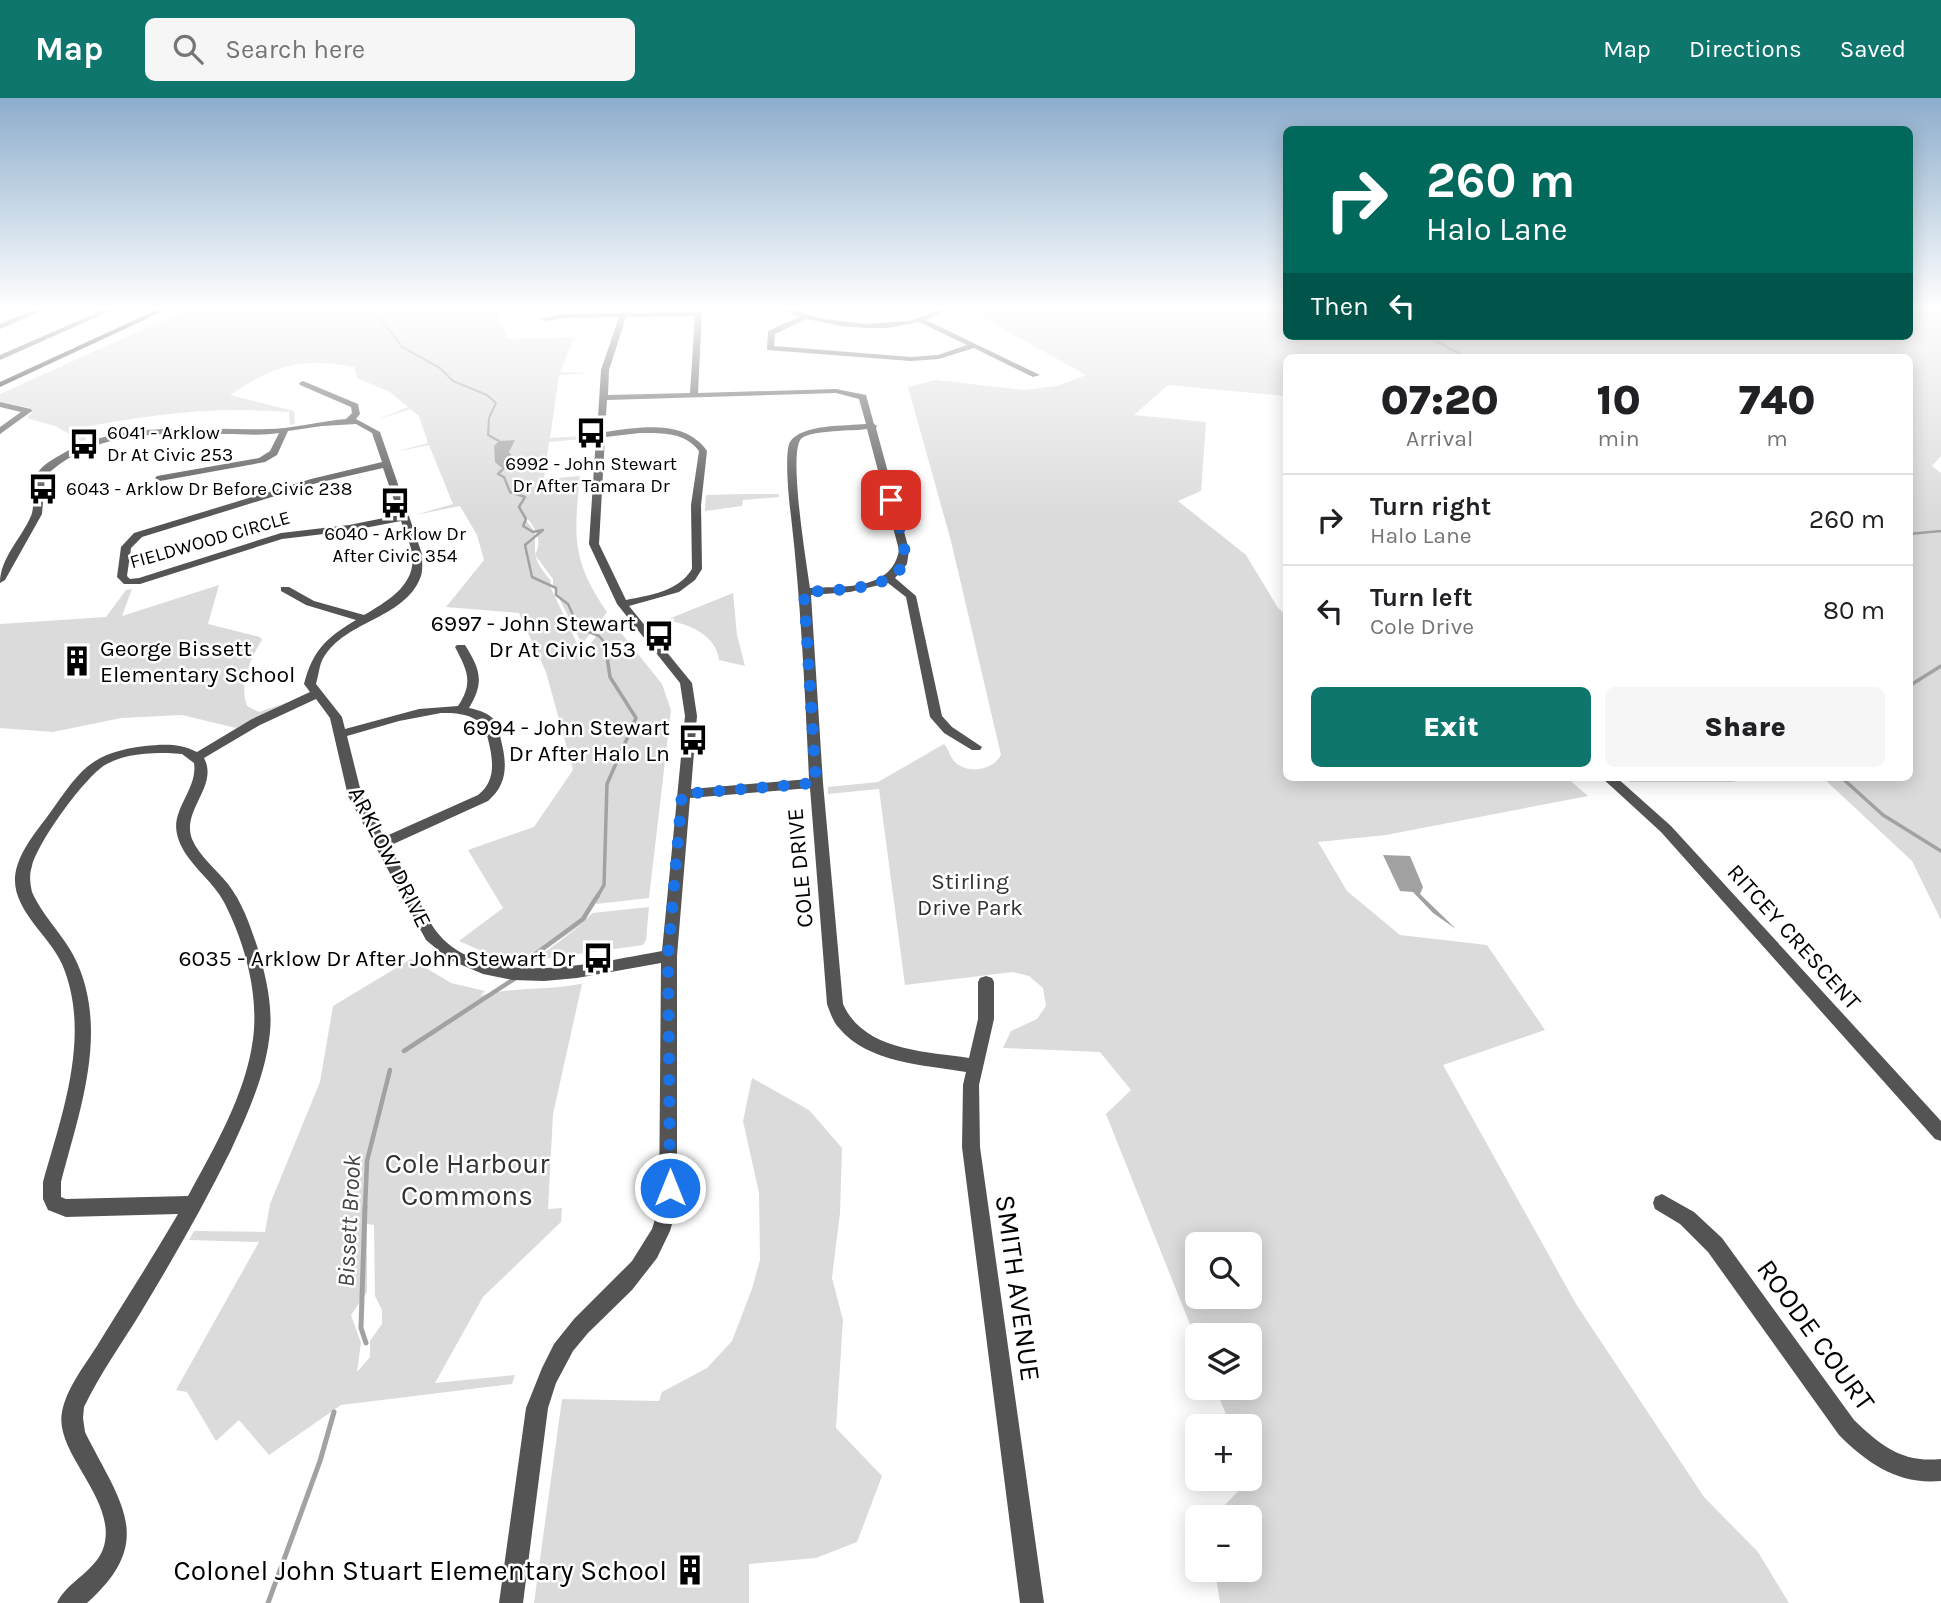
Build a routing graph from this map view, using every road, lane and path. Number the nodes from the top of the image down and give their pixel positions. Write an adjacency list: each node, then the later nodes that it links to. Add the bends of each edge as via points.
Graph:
1 (17, 377): 5 (main road)
2 (606, 377): 7 (street)
3 (695, 377): 6 (street)
4 (303, 383): 9 (street, via 355,405 356,414)
5 (0, 385)
6 (694, 395): 7 (street); 10 (street, via 848,392 866,400)
7 (603, 398): 13 (street)
8 (0, 404): 11 (street, via 28,410)
9 (350, 420): 12 (street); 14 (street, ARKLOW DRIVE, via 373,428)
10 (873, 426): 17 (street, via 904,550 901,567); 20 (street, COLE DRIVE, via 817,430 793,442 793,494)
11 (0, 431)
12 (284, 431): 15 (street, via 274,453 260,461); 18 (street, via 125,435 77,449 40,476 37,514)
13 (599, 435): 21 (street, via 594,544); 21 (street, via 670,432 692,438 703,451 695,574 678,588)
14 (387, 464): 16 (street, ARKLOW DRIVE); 16 (street, FIELDWOOD CIRCLE, via 314,481 138,536 126,545 122,577 127,582 140,581 281,536)
15 (160, 478)
16 (405, 517): 22 (street, ARKLOW DRIVE, via 418,557 415,575 400,597)
17 (888, 578): 20 (street, via 864,586); 27 (street, via 911,596 936,717)
18 (0, 580)
19 (285, 589): 22 (street, via 310,603)
20 (804, 592): 30 (street, COLE DRIVE)
21 (622, 604): 31 (street, via 689,689 691,716)
22 (367, 620): 24 (street, ARKLOW DRIVE, via 323,647 313,662 310,684)
23 (461, 647): 25 (street, via 475,675 472,695)
24 (317, 694): 26 (street, ARKLOW DRIVE, via 336,717); 28 (street, via 256,722)
25 (462, 709): 26 (street, via 435,709); 32 (street, via 480,714 491,724 498,784 483,798)
26 (341, 734): 32 (street, ARKLOW DRIVE, via 351,786)
27 (976, 747)
28 (197, 757): 38 (street, via 201,775 183,832 225,891 248,943 264,1033 231,1130); 38 (street, via 167,749 115,754 95,764 32,850 22,877 39,917 69,962 82,1013 79,1077 52,1182 52,1199 66,1208)
29 (1612, 781): 36 (street, RITCEY CRESCENT, via 1666,829)
30 (816, 783): 31 (street); 35 (street, COLE DRIVE, via 834,994 842,1022 874,1046)
31 (682, 794): 33 (street)
32 (383, 843): 33 (street, ARKLOW DRIVE, via 431,936 460,960 522,974)
33 (668, 956): 41 (street, via 668,1207 658,1241 641,1268 567,1342 546,1380 537,1408)
34 (986, 982): 35 (street, SMITH AVENUE, via 986,1019)
35 (973, 1066): 42 (street, SMITH AVENUE, via 971,1147)
36 (1941, 1133)
37 (1662, 1203): 39 (street, ROODE COURT, via 1687,1217 1715,1245 1858,1439 1900,1466)
38 (192, 1205): 40 (street, via 72,1413 74,1433 116,1517 118,1532 114,1551 93,1581)
39 (1941, 1470)
40 (69, 1603)
41 (511, 1603)
42 (1032, 1603)

